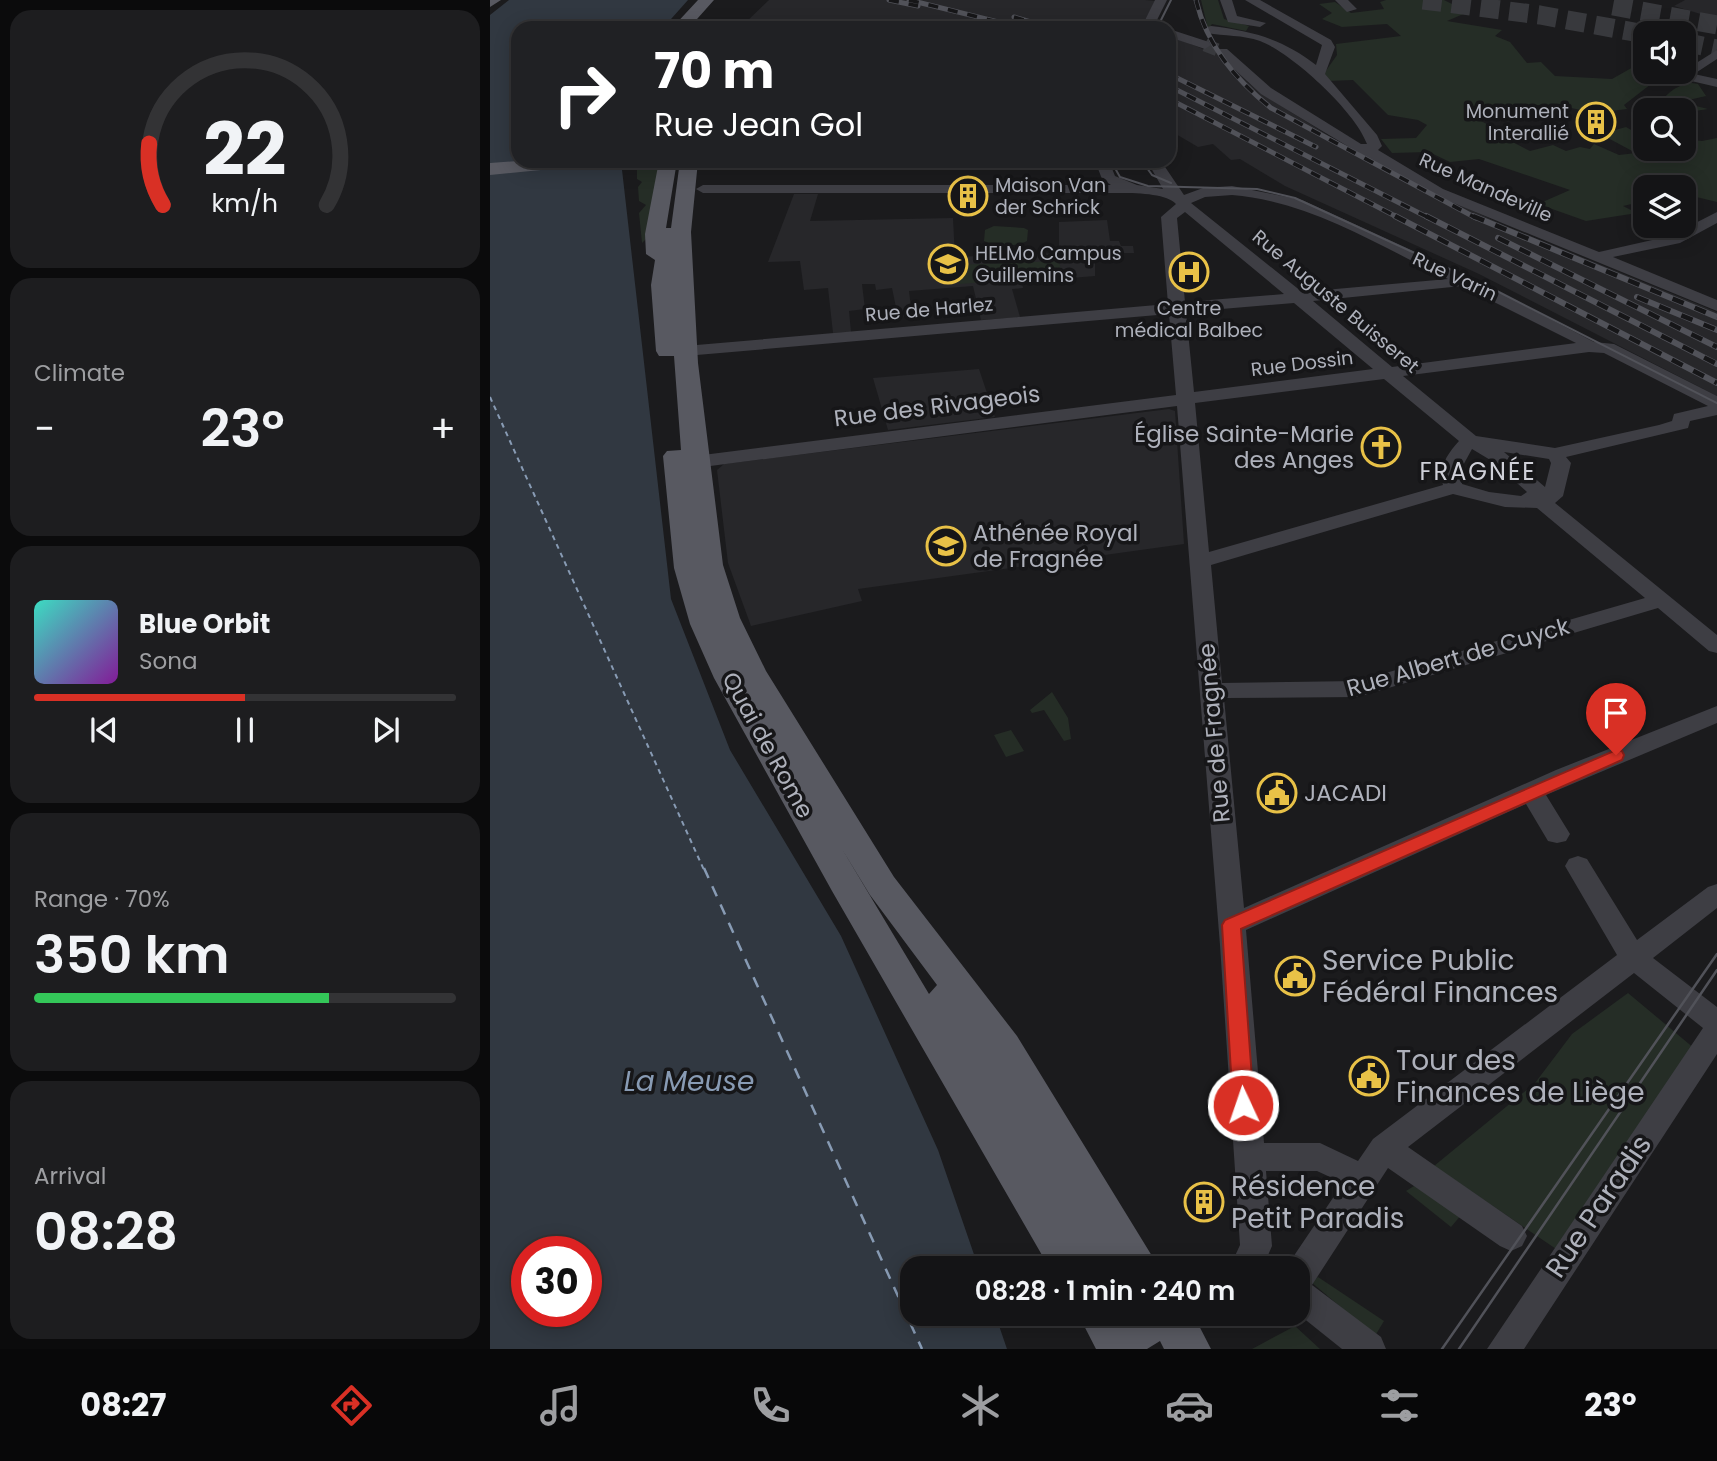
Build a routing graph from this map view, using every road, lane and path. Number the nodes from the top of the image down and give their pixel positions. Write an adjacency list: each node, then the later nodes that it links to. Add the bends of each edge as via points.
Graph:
1 (706, 0): 9 (main road)
2 (715, 0): 10 (main road)
3 (1161, 0): 11 (street)
4 (1226, 0): 8 (street, via 1231,17 1239,22)
5 (1251, 0): 8 (street)
6 (1340, 0): 7 (street)
7 (1351, 9)
8 (1287, 18): 17 (street, via 1329,46)
9 (686, 21)
10 (696, 21)
11 (1151, 21)
12 (1211, 30): 17 (street, via 1268,40)
13 (1176, 35): 14 (street)
14 (1205, 45)
15 (1223, 52): 19 (street, Rue Mandeville, via 1266,91 1356,147)
16 (1717, 54): 18 (street, via 1681,76)
17 (1318, 75): 19 (street, via 1372,138 1375,146)
18 (1717, 83)
19 (1370, 148): 34 (street, Rue Mandeville, via 1393,168 1446,196 1519,228)
20 (511, 167): 27 (main road)
21 (667, 168): 37 (main road, via 655,234 656,274)
22 (682, 168): 37 (main road, Quai de Rome)
23 (688, 168): 35 (main road, Quai de Rome, via 681,232)
24 (708, 168): 29 (main road)
25 (1105, 168): 28 (street)
26 (1157, 168): 32 (street)
27 (490, 169)
28 (1109, 179): 30 (street); 31 (street)
29 (703, 189): 30 (street); 35 (main road)
30 (1088, 189): 31 (street)
31 (1136, 190): 32 (street)
32 (1176, 202): 36 (street, Rue Varin, via 1212,192 1282,198); 38 (street, Rue Auguste Buisseret); 40 (street, Rue de Fragnée)
33 (1717, 218): 34 (street, via 1674,240)
34 (1602, 256): 39 (street, Rue Mandeville)
35 (684, 271): 42 (main road, Quai de Rome)
36 (1464, 280): 38 (street); 41 (street, Rue Varin)
37 (662, 285): 42 (main road, Quai de Rome)
38 (1299, 298): 40 (street); 43 (street, Rue Auguste Buisseret)
39 (1717, 306)
40 (1177, 309): 42 (street, Rue de Harlez); 44 (street, Rue de Fragnée)
41 (1589, 347): 43 (street, Rue Dossin); 45 (street, Rue Varin, via 1608,348)
42 (676, 352): 49 (main road, Quai de Rome)
43 (1389, 373): 44 (street, Rue Dossin); 47 (street, Rue Auguste Buisseret)
44 (1186, 399): 49 (street, Rue des Rivageois); 52 (street, Rue de Fragnée)
45 (1717, 403)
46 (1717, 409): 48 (street, via 1681,418 1681,424 1642,436)
47 (1470, 441): 48 (street); 50 (street, via 1456,457 1451,478); 51 (street, Rue Auguste Buisseret, via 1473,449)
48 (1555, 454): 51 (street, via 1561,463 1553,496)
49 (685, 463): 61 (main road, Quai de Rome, via 709,565 726,618 751,671); 70 (main road, Quai de Rome, via 683,537 694,595 729,678)
50 (1454, 488): 51 (street, via 1526,503); 52 (street)
51 (1542, 502): 53 (street, Rue Auguste Buisseret)
52 (1200, 561): 55 (street, Rue de Fragnée)
53 (1662, 600): 54 (street, Rue Auguste Buisseret); 55 (street, Rue Albert de Cuyck, via 1359,689)
54 (1717, 646)
55 (1210, 691): 62 (street, Rue de Fragnée)
56 (1717, 714): 57 (street)
57 (1531, 791): 58 (street); 62 (street)
58 (1558, 834)
59 (1577, 866): 63 (street)
60 (1717, 894): 63 (street)
61 (893, 902): 71 (main road, Quai de Rome, via 937,984); 72 (main road, Quai de Rome, via 1004,1047)
62 (1231, 925): 67 (street, Rue de Fragnée)
63 (1633, 957): 64 (street); 66 (street)
64 (1717, 1023)
65 (1717, 1030): 81 (street, Rue Paradis)
66 (1384, 1148): 68 (street); 69 (street)
67 (1248, 1157): 68 (street, via 1320,1157); 73 (street, Rue de Fragnée, via 1256,1246)
68 (1363, 1178): 74 (street)
69 (1511, 1236)
70 (1065, 1256)
71 (1101, 1256)
72 (1131, 1256)
73 (1251, 1256)
74 (1310, 1259)
75 (1310, 1303): 80 (street)
76 (1136, 1326): 78 (main road)
77 (1175, 1326): 79 (main road)
78 (1112, 1335)
79 (1189, 1349)
80 (1369, 1349)
81 (1504, 1349)

